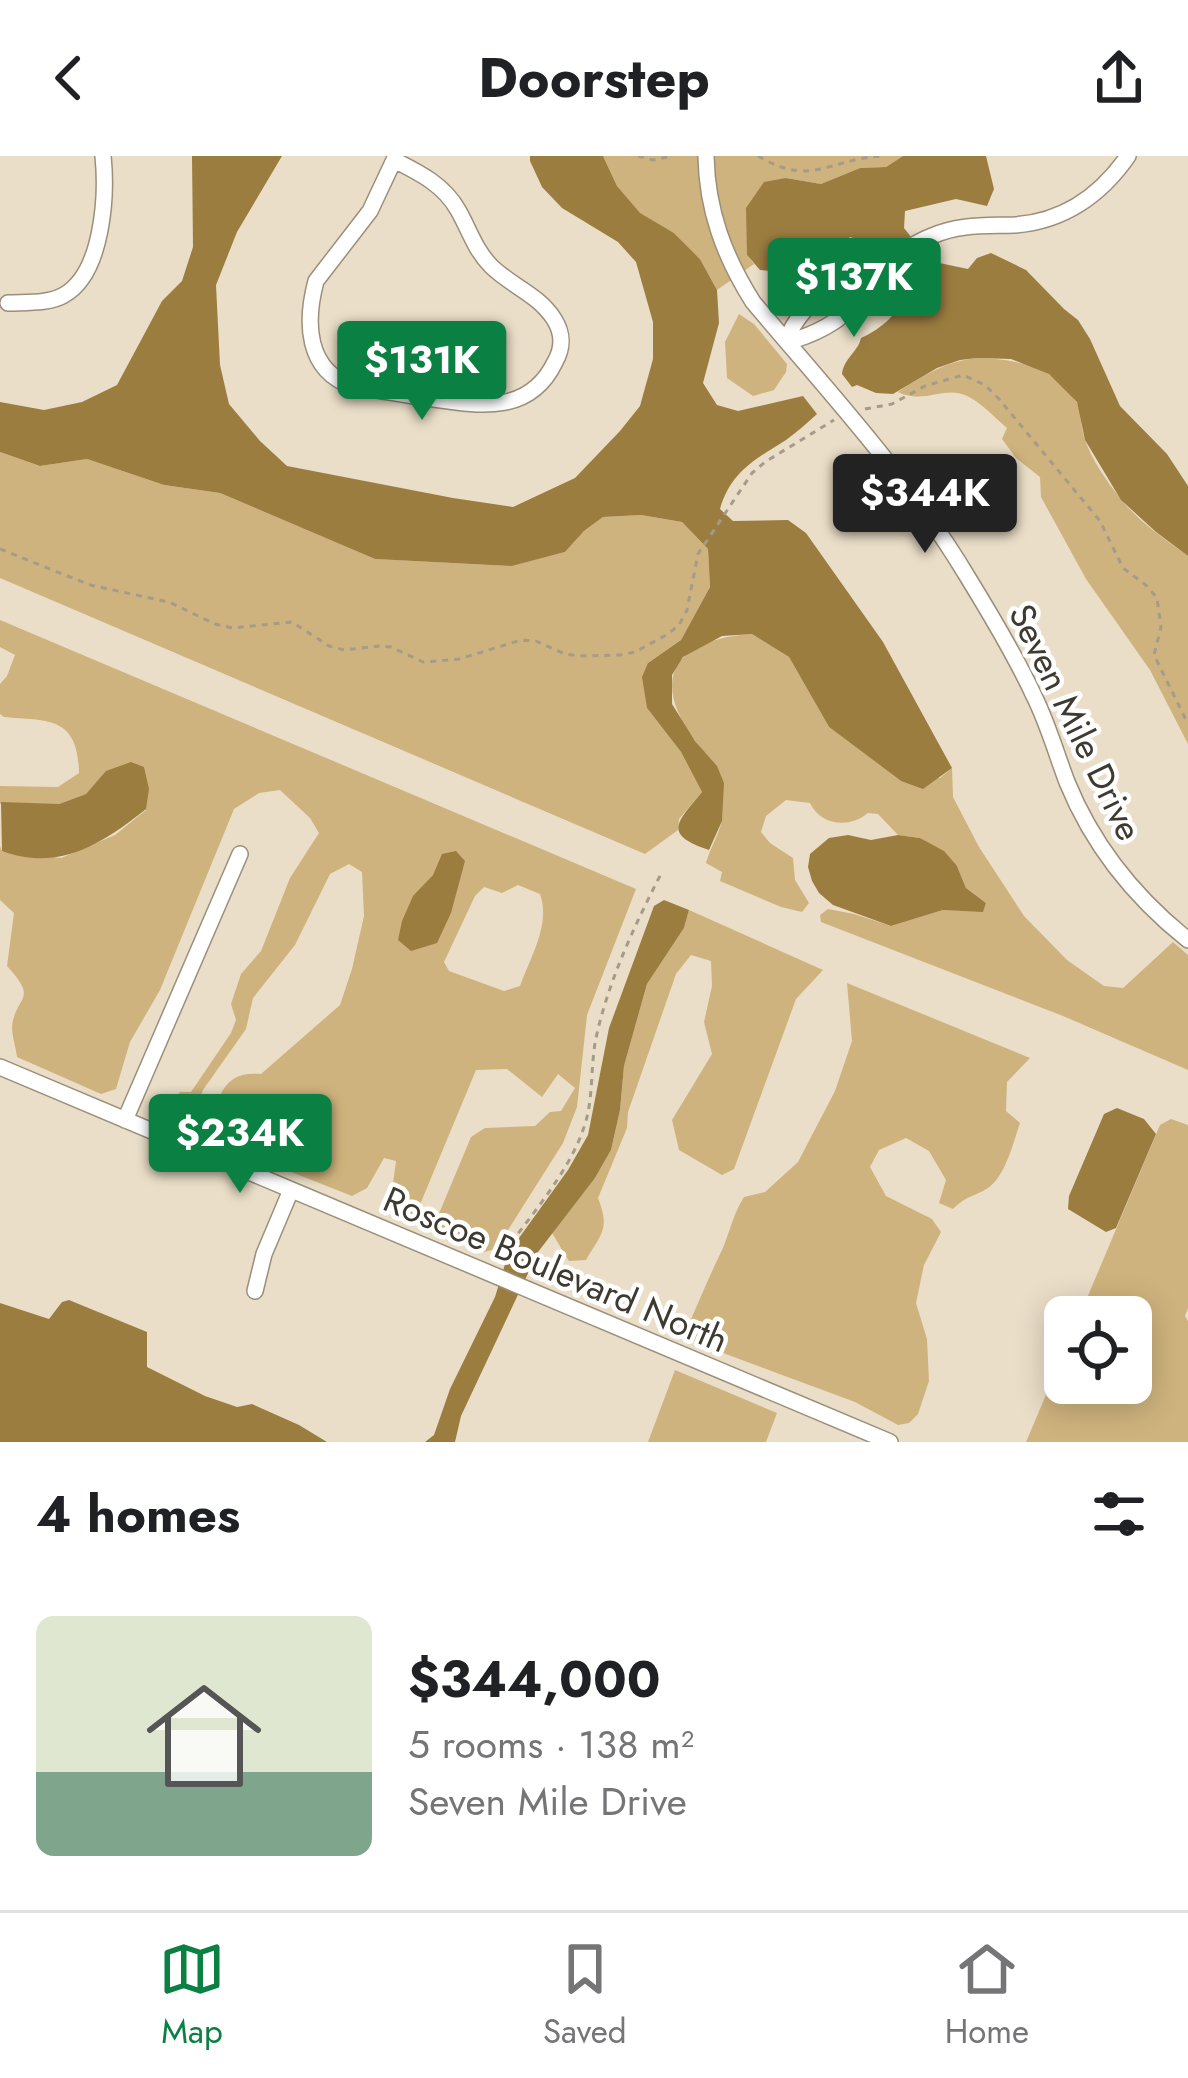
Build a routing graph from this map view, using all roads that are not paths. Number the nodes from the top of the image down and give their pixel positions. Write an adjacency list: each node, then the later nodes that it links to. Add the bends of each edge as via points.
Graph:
1 (103, 156): 6 (street, via 104,201 88,268 62,296)
2 (706, 156): 7 (street, Seven Mile Drive, via 726,254)
3 (1128, 156): 5 (street, via 1101,189 1056,216 957,228)
4 (395, 158): 4 (street, via 370,211 316,281 310,339 317,361 352,386 481,406 522,397 559,356 553,316 491,267 448,195)
5 (878, 270): 7 (street, via 839,318); 7 (street, via 824,287)
6 (8, 303)
7 (787, 342): 9 (street, Seven Mile Drive, via 929,517 998,627 1109,860)
8 (240, 854): 11 (street)
9 (1188, 940)
10 (0, 1067): 11 (street, Roscoe Boulevard North)
11 (125, 1120): 12 (street, Roscoe Boulevard North)
12 (291, 1190): 13 (street); 14 (street, Roscoe Boulevard North)
13 (254, 1292)
14 (890, 1442)

